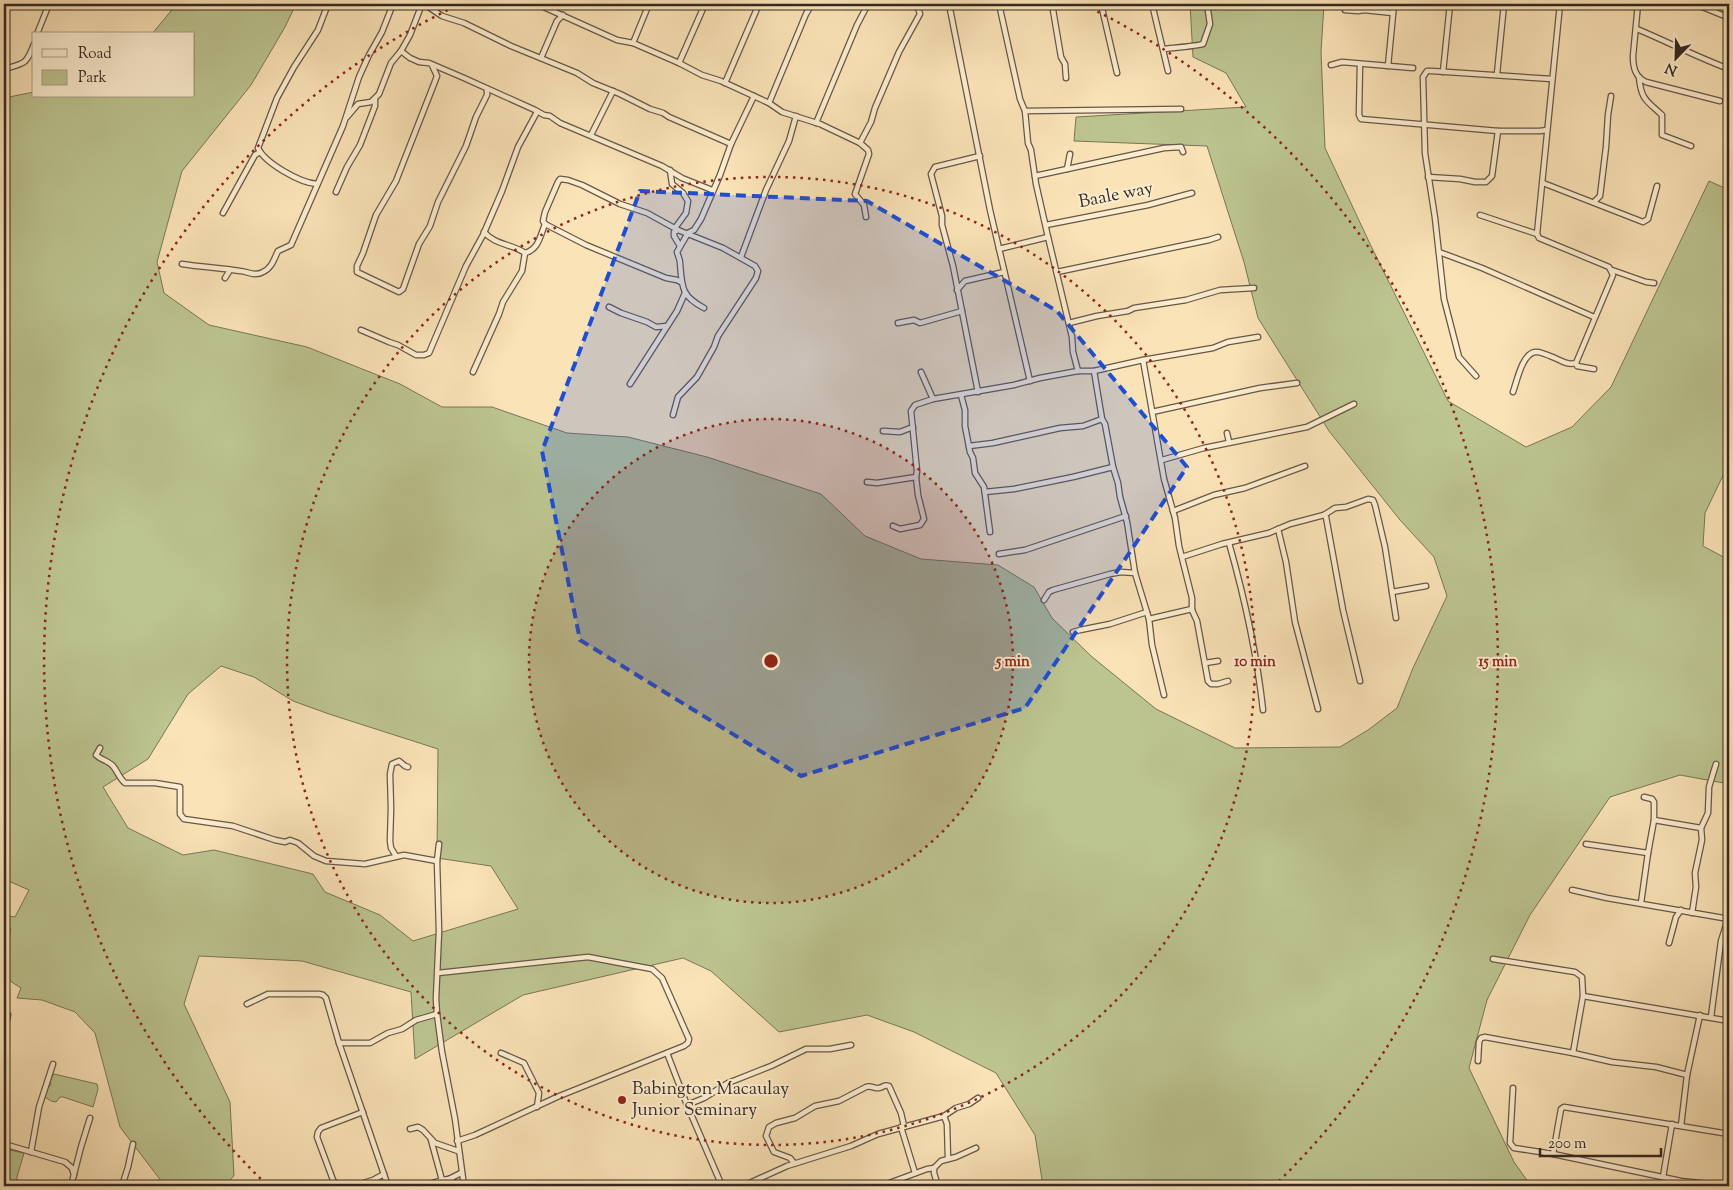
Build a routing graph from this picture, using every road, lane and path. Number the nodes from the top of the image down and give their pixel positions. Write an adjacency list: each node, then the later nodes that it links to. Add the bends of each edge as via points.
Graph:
1 (49, 4): 30 (street)
2 (328, 4): 78 (street, via 318,30 277,98 258,145)
3 (382, 4): 24 (street)
4 (423, 4): 31 (street); 37 (street, via 442,16)
5 (537, 4): 27 (street)
6 (650, 4): 32 (street)
7 (705, 4): 38 (street)
8 (759, 4): 55 (street)
9 (812, 4): 64 (street)
10 (868, 4): 70 (street)
11 (911, 4): 75 (street, via 918,8 920,14 899,52)
12 (949, 4): 81 (street)
13 (999, 4): 68 (street)
14 (1052, 4): 53 (street)
15 (1101, 4): 49 (street)
16 (1152, 4): 34 (street)
17 (1207, 4): 34 (street, via 1210,24 1203,44)
18 (1394, 4): 26 (street)
19 (1450, 4): 48 (street)
20 (1504, 4): 50 (street)
21 (1560, 4): 54 (street)
22 (1638, 4): 29 (street)
23 (1695, 4): 28 (street)
24 (392, 6): 65 (street, via 359,78)
25 (1345, 10): 26 (street)
26 (1393, 13): 42 (street)
27 (563, 15): 32 (street, via 617,40); 37 (street, via 557,21)
28 (1727, 17)
29 (1636, 29): 45 (street); 52 (street, via 1633,56)
30 (39, 32)
31 (406, 42): 35 (street); 36 (street)
32 (633, 43): 38 (street)
33 (32, 49): 44 (street, via 23,64)
34 (1163, 49): 46 (street)
35 (401, 51): 36 (street); 62 (street, via 391,63)
36 (410, 58): 41 (street)
37 (541, 58): 57 (street)
38 (679, 63): 55 (street)
39 (1331, 64): 40 (street)
40 (1360, 64): 42 (street); 71 (street, via 1360,118)
41 (432, 65): 47 (street); 51 (street)
42 (1388, 66): 43 (street)
43 (1413, 68)
44 (4, 69)
45 (1729, 69)
46 (1168, 71)
47 (449, 72): 51 (street); 56 (street)
48 (1443, 72): 50 (street); 71 (street, via 1424,74)
49 (1117, 73)
50 (1497, 74): 54 (street)
51 (437, 76): 59 (street, via 396,181 377,212 357,266 360,274 399,292)
52 (1639, 77): 63 (street, via 1646,82); 77 (street, via 1643,97 1662,115 1662,135)
53 (1066, 78)
54 (1552, 78): 72 (street)
55 (725, 84): 60 (street)
56 (486, 89): 58 (street); 59 (street)
57 (613, 91): 74 (street); 76 (street)
58 (493, 92): 59 (street); 67 (street)
59 (487, 95)
60 (754, 96): 64 (street); 76 (street)
61 (1611, 96): 92 (street, via 1600,196)
62 (375, 99): 65 (street); 90 (street, via 360,145)
63 (1720, 102)
64 (769, 103): 69 (street)
65 (351, 109): 87 (street)
66 (1180, 109): 68 (street)
67 (537, 112): 74 (street); 99 (street, via 518,147)
68 (1025, 112): 84 (street)
69 (796, 116): 70 (street); 108 (street, via 789,141 766,190)
70 (816, 123): 75 (street)
71 (1424, 126): 73 (street); 85 (street)
72 (1547, 130): 73 (street); 86 (street)
73 (1498, 131): 85 (street, via 1492,176 1486,182)
74 (591, 135): 83 (street)
75 (860, 143): 95 (street, via 868,150 868,159 855,194 864,205)
76 (731, 144): 89 (street)
77 (1691, 146)
78 (260, 152): 87 (street, via 296,178); 93 (street, via 255,155)
79 (1183, 152): 82 (street, via 1181,147 1164,148)
80 (1070, 154): 82 (street)
81 (980, 156): 105 (street); 115 (street, via 935,167 931,174)
82 (1067, 169): 84 (street)
83 (670, 170): 89 (street); 98 (street, via 672,184 688,201 686,213)
84 (1035, 176): 97 (street)
85 (1428, 177): 106 (street)
86 (1543, 183): 92 (street); 101 (street)
87 (317, 184): 110 (street, via 293,242 289,247 278,250 269,268 260,274)
88 (1657, 186): 92 (street, via 1648,219 1643,222)
89 (712, 190): 100 (street, via 701,220)
90 (336, 192)
91 (1192, 193): 97 (street, Baale way)
92 (1594, 202)
93 (222, 213)
94 (1480, 215): 101 (street)
95 (866, 218)
96 (545, 224): 98 (street, via 545,212 558,182 563,179 654,216); 107 (street, via 536,247); 116 (street, via 666,278)
97 (1046, 225): 102 (street)
98 (677, 229): 100 (street); 104 (street, via 674,236)
99 (484, 232): 107 (street, via 493,241); 129 (street, via 427,354 416,355)
100 (688, 233): 104 (street); 108 (street)
101 (1537, 234): 111 (street, via 1539,238)
102 (1048, 236): 105 (street); 113 (street)
103 (1218, 236): 113 (street)
104 (680, 246): 116 (street, via 677,254 680,260)
105 (999, 249): 112 (street)
106 (1439, 252): 125 (street); 138 (street, via 1444,299 1458,357)
107 (525, 253): 136 (street, via 522,271 503,302)
108 (741, 258): 148 (street, via 755,266 758,274 718,336 697,377 678,397)
109 (182, 264): 110 (street)
110 (230, 270): 114 (street)
111 (1612, 270): 118 (street); 125 (street)
112 (1004, 272): 117 (street); 139 (street)
113 (1057, 272): 127 (street)
114 (225, 278)
115 (955, 278): 117 (street); 120 (street)
116 (679, 279): 121 (street)
117 (965, 281): 120 (street)
118 (1654, 283)
119 (1254, 288): 127 (street, via 1220,290 1186,300)
120 (957, 290): 124 (street)
121 (686, 293): 123 (street); 128 (street)
122 (609, 306): 128 (street, via 656,327)
123 (704, 308)
124 (962, 311): 126 (street, via 920,323 914,320); 142 (street)
125 (1594, 317): 132 (street)
126 (898, 323)
127 (1069, 323): 134 (street)
128 (667, 326): 141 (street)
129 (361, 330)
130 (1258, 337): 131 (street)
131 (1143, 360): 135 (street); 147 (street)
132 (1576, 363): 133 (street); 143 (street, via 1568,364 1540,353 1532,354 1522,364)
133 (1594, 370)
134 (1078, 371): 135 (street); 139 (street)
135 (1094, 371): 149 (street)
136 (473, 372)
137 (921, 372): 145 (street)
138 (1476, 376)
139 (1030, 381): 142 (street)
140 (1298, 383): 147 (street)
141 (630, 384)
142 (978, 392): 144 (street)
143 (1513, 392)
144 (961, 395): 145 (street); 154 (street)
145 (933, 399): 150 (street, via 913,406)
146 (1354, 404): 153 (street, via 1307,427)
147 (1152, 412): 155 (street)
148 (673, 415)
149 (1102, 419): 154 (street, via 1083,426); 157 (street)
150 (913, 427): 151 (street, via 900,432); 158 (street)
151 (883, 431)
152 (1227, 433): 153 (street)
153 (1229, 442): 155 (street)
154 (969, 446): 160 (street, via 975,473)
155 (1162, 460): 161 (street)
156 (1305, 466): 161 (street)
157 (1113, 467): 160 (street, via 1014,489); 163 (street)
158 (916, 477): 159 (street, via 877,484); 164 (street, via 923,522 903,528)
159 (867, 482)
160 (984, 492): 166 (street)
161 (1173, 511): 169 (street)
162 (1324, 515): 165 (street); 172 (street, via 1335,508 1373,500); 182 (street)
163 (1126, 516): 168 (street, via 1025,550); 170 (street)
164 (893, 526)
165 (1278, 530): 167 (street); 184 (street, via 1295,622)
166 (990, 532)
167 (1229, 543): 169 (street); 185 (street, via 1248,620)
168 (999, 554)
169 (1182, 557): 174 (street)
170 (1135, 573): 173 (street, via 1110,574 1053,590); 175 (street)
171 (1426, 586): 172 (street)
172 (1392, 592): 176 (street)
173 (1044, 600)
174 (1192, 609): 177 (street); 180 (street)
175 (1147, 612): 177 (street); 178 (street)
176 (1396, 618)
177 (1149, 619): 183 (street)
178 (1073, 632)
179 (1218, 661): 180 (street)
180 (1205, 663): 181 (street, via 1209,683)
181 (1228, 681)
182 (1360, 681)
183 (1164, 695)
184 (1318, 709)
185 (1263, 710)
186 (100, 748): 195 (street, via 96,755 98,758 112,764 125,783 180,787 180,814 184,819 233,826 285,842 290,840 322,860 365,864)
187 (1716, 764): 191 (street, via 1709,787 1708,813)
188 (408, 767): 195 (street, via 396,762 392,764 390,774 390,841)
189 (1644, 797): 190 (street, via 1654,802)
190 (1654, 820): 191 (street); 194 (street)
191 (1701, 828): 200 (street)
192 (439, 844): 196 (street)
193 (1586, 844): 194 (street)
194 (1648, 854): 198 (street)
195 (396, 856): 196 (street)
196 (437, 861): 204 (street)
197 (1572, 890): 198 (street)
198 (1642, 903): 199 (street)
199 (1681, 910): 200 (street); 202 (street)
200 (1692, 913): 201 (street)
201 (1728, 919): 210 (street, via 1720,948)
202 (1669, 943)
203 (1493, 959): 205 (street, via 1575,972 1582,977)
204 (438, 973): 207 (street); 215 (street, via 588,957 652,969 662,978 688,1034 688,1043)
205 (1583, 996): 209 (street); 217 (street)
206 (247, 1004): 213 (street, via 268,994 323,995)
207 (437, 1014): 213 (street, via 416,1020 370,1043); 234 (street)
208 (8, 1015): 212 (street)
209 (1700, 1015): 210 (street); 220 (street)
210 (1711, 1017): 211 (street)
211 (1729, 1021)
212 (4, 1035)
213 (339, 1043): 225 (street)
214 (852, 1045): 223 (street, via 806,1049)
215 (667, 1052): 223 (street); 224 (street)
216 (501, 1053): 224 (street, via 524,1063 539,1093)
217 (1573, 1053): 218 (street, via 1485,1037 1479,1042); 220 (street)
218 (1478, 1061)
219 (53, 1064): 239 (street, via 39,1107)
220 (1686, 1076): 229 (street)
221 (1514, 1088): 240 (street, via 1510,1143 1514,1148)
222 (978, 1098): 226 (street)
223 (687, 1105): 259 (street)
224 (537, 1107): 234 (street)
225 (363, 1112): 246 (street); 255 (street, via 318,1132 317,1137)
226 (944, 1116): 230 (street); 241 (street)
227 (90, 1118): 247 (street)
228 (1672, 1124): 229 (street); 240 (street, via 1564,1107); 248 (street)
229 (1681, 1126): 232 (street)
230 (903, 1127): 242 (street); 242 (street, via 901,1113 889,1086 866,1087 839,1101 815,1106 795,1118 769,1127 766,1136 774,1152); 245 (street)
231 (410, 1129): 233 (street, via 418,1127)
232 (1729, 1132)
233 (430, 1139): 238 (street); 249 (street)
234 (457, 1140): 238 (street)
235 (4, 1144): 239 (street)
236 (133, 1144): 254 (street)
237 (976, 1148): 241 (street)
238 (458, 1151): 244 (street)
239 (31, 1152): 247 (street, via 65,1162)
240 (1553, 1154): 248 (street)
241 (948, 1159): 243 (street, via 940,1161)
242 (794, 1163): 260 (street)
243 (934, 1168): 245 (street); 262 (street)
244 (461, 1173): 250 (street); 252 (street)
245 (915, 1173): 261 (street)
246 (384, 1174): 256 (street); 257 (street)
247 (74, 1175): 253 (street)
248 (1663, 1177): 251 (street)
249 (442, 1180): 250 (street); 258 (street)
250 (449, 1180): 252 (street)
251 (1680, 1183): 263 (street)
252 (464, 1185)
253 (71, 1186)
254 (122, 1186)
255 (336, 1186)
256 (354, 1186)
257 (388, 1186)
258 (423, 1186)
259 (722, 1186)
260 (743, 1186)
261 (881, 1186)
262 (938, 1186)
263 (1728, 1186)

